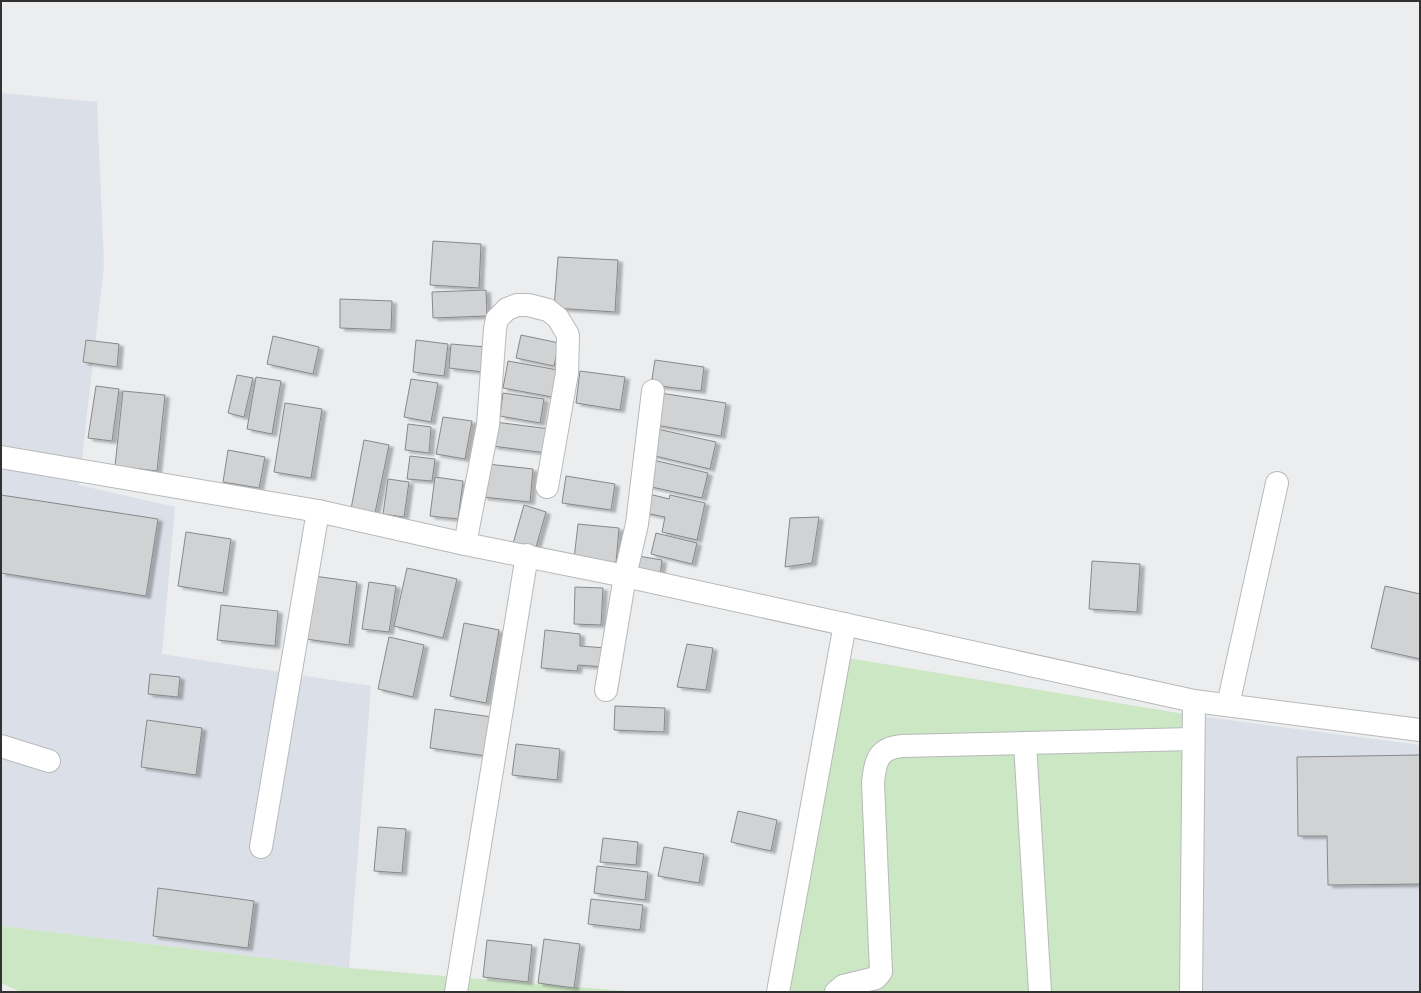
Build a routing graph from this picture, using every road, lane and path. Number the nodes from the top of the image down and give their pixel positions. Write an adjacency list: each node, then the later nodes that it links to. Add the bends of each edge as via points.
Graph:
1 (653, 391): 8 (street, via 637,524)
2 (1, 457): 5 (street)
3 (1277, 483): 12 (street)
4 (547, 487): 6 (street, via 567,373 568,335 558,318 548,310 517,305 503,312 497,319 494,329 488,425)
5 (318, 511): 6 (street); 18 (street)
6 (465, 544): 7 (street)
7 (527, 555): 8 (street); 19 (street)
8 (625, 576): 9 (street); 10 (street)
9 (845, 624): 11 (street); 20 (street)
10 (606, 690)
11 (1194, 701): 12 (street); 14 (street)
12 (1228, 705): 13 (street)
13 (1420, 730)
14 (1193, 739): 15 (street); 23 (street)
15 (1025, 743): 21 (street, via 902,746 893,747 881,754 875,764 873,782 881,972 876,978 843,986); 22 (street)
16 (1, 746): 17 (street)
17 (49, 760)
18 (261, 847)
19 (456, 992)
20 (778, 992)
21 (836, 992)
22 (1040, 992)
23 (1191, 992)

